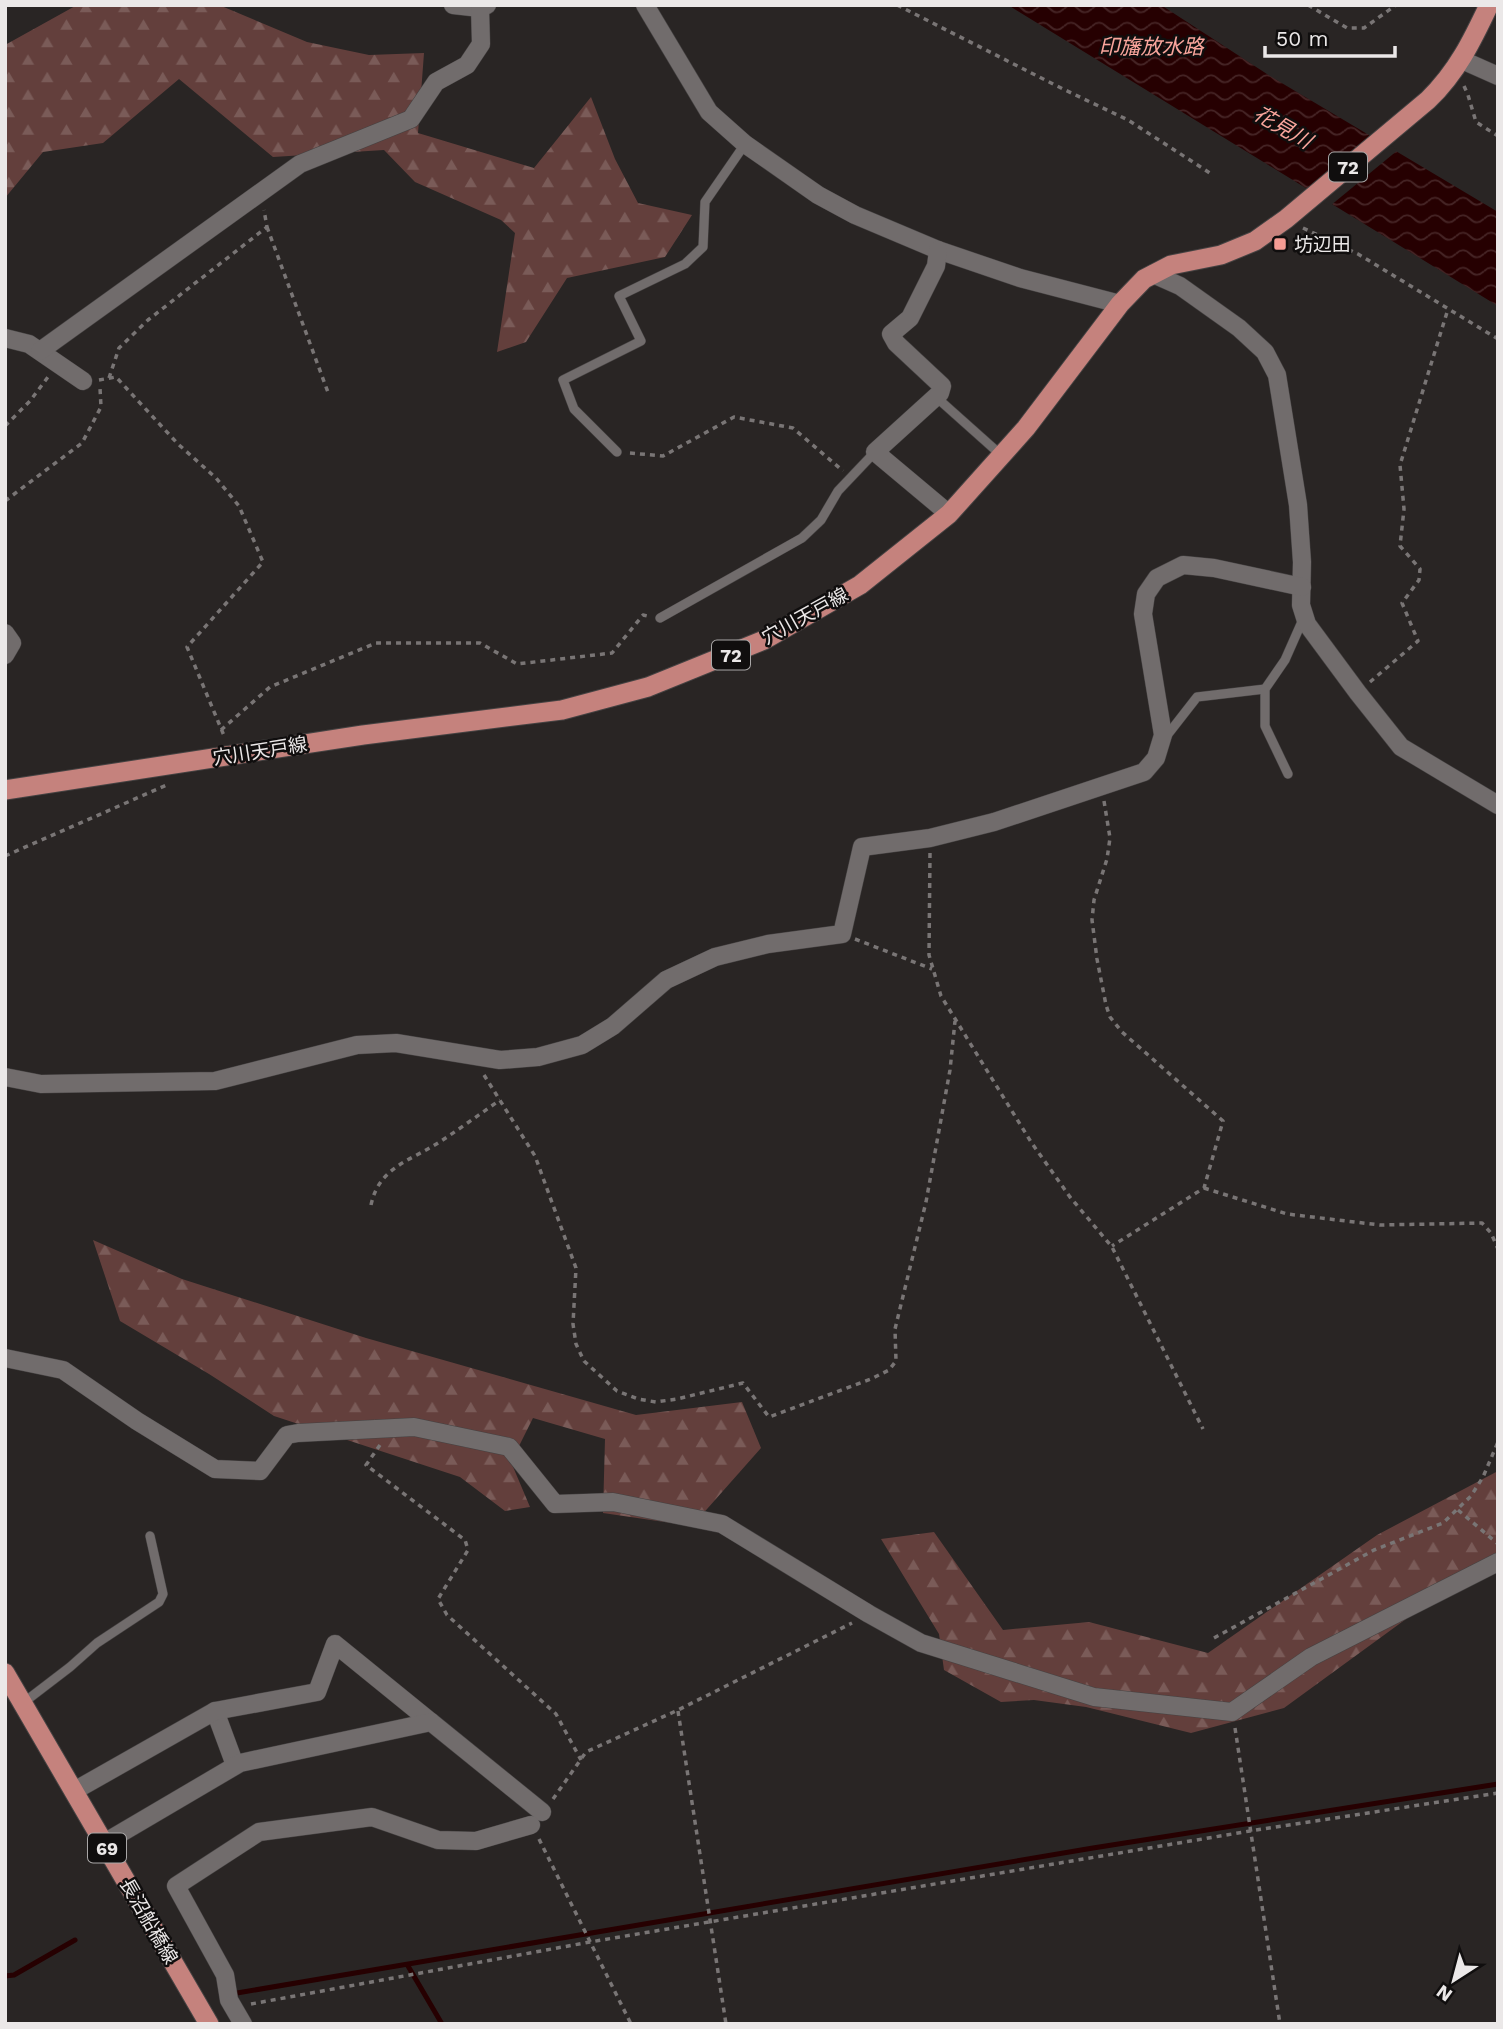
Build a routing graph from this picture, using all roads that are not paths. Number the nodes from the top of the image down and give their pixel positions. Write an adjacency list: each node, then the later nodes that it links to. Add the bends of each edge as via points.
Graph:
1 (453, 5): 4 (street)
2 (645, 5): 7 (street, via 709,112)
3 (1489, 5): 5 (main road, 72)
4 (484, 6): 12 (street, via 481,44 467,65 436,82 411,119 300,164)
5 (1462, 60): 6 (street); 9 (main road, 穴川天戸線 / 72, via 1445,83 1299,217 1236,250 1171,265)
6 (1498, 76)
7 (745, 144): 8 (street, via 818,195); 15 (lane, via 705,202 703,247 685,264 619,296 640,341 563,380 574,409)
8 (938, 250): 10 (street, via 1020,278); 14 (street, via 936,266 910,318 891,334 942,386)
9 (1153, 274): 10 (main road, 穴川天戸線 / 72); 19 (street, via 1180,286 1239,328 1265,352 1277,375 1298,505)
10 (1120, 304): 17 (main road, 穴川天戸線 / 72)
11 (5, 338): 12 (street)
12 (40, 351): 13 (street)
13 (91, 380)
14 (936, 397): 16 (street); 17 (lane)
15 (617, 452)
16 (874, 452): 18 (street); 21 (lane, via 802,538)
17 (1003, 456): 18 (main road, 穴川天戸線 / 72)
18 (949, 514): 27 (main road, 穴川天戸線 / 72, via 860,585 809,616 719,660 614,698 528,716 363,735)
19 (1302, 587): 20 (street); 25 (street, via 1183,565 1157,578 1146,594 1143,614)
20 (1304, 615): 24 (lane, via 1285,660); 28 (street, via 1401,747)
21 (660, 618)
22 (5, 633): 23 (street, via 12,643)
23 (5, 654)
24 (1265, 689): 25 (lane, via 1196,697); 26 (lane, via 1265,726)
25 (1161, 743): 29 (street, via 1144,772 994,822 930,838 862,847 842,934 715,957 666,980 613,1027 582,1045 538,1057 500,1060 396,1043 357,1045 215,1081 41,1084)
26 (1288, 774)
27 (5, 790)
28 (1498, 805)
29 (5, 1077)
30 (5, 1358): 32 (street, via 63,1370 215,1469 260,1471 287,1435 414,1427 509,1447 555,1504 613,1502 722,1524 921,1643 1094,1697 1232,1712 1311,1657)
31 (150, 1536): 34 (lane, via 163,1594 159,1602 97,1643)
32 (1498, 1562)
33 (5, 1673): 34 (main road, 長沼船橋線 / 69)
34 (23, 1703): 38 (main road, 長沼船橋線 / 69)
35 (215, 1711): 36 (street, via 317,1692 335,1644); 37 (street); 38 (street)
36 (431, 1722): 37 (street); 41 (street, via 537,1818 476,1841 438,1840 372,1817 259,1832 176,1886 225,1975 229,2000)
37 (235, 1765): 39 (street)
38 (74, 1791): 39 (main road, 長沼船橋線 / 69)
39 (104, 1843): 40 (main road, 長沼船橋線 / 69)
40 (209, 2024)
41 (243, 2024)

